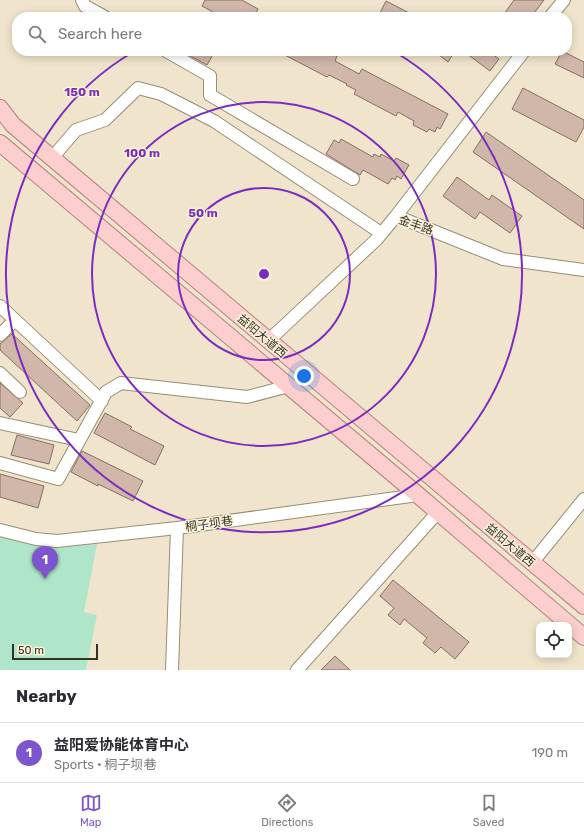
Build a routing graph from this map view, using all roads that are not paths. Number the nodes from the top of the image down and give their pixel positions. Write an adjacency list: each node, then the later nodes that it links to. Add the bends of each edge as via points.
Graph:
1 (82, 0): 3 (street, via 85,6)
2 (564, 0): 4 (street)
3 (96, 12)
4 (554, 12)
5 (175, 56): 10 (street, via 210,76 210,95)
6 (520, 56): 11 (street)
7 (0, 108): 9 (main road, 益阳大道西, via 12,125)
8 (0, 144): 19 (main road, 益阳大道西)
9 (52, 158): 12 (street, via 76,130 105,120 138,88 162,94 214,121); 17 (main road, 益阳大道西)
10 (353, 179)
11 (396, 216): 12 (street, 金丰路); 13 (street, 金丰路, via 503,259)
12 (381, 233): 17 (street, 金丰路)
13 (584, 270)
14 (0, 306): 15 (street)
15 (15, 320): 16 (street); 21 (street)
16 (0, 335)
17 (268, 341): 30 (main road, 益阳大道西)
18 (0, 373): 20 (street)
19 (289, 386): 21 (street, via 247,397 121,383 106,392); 25 (main road, 益阳大道西)
20 (20, 392)
21 (102, 401): 23 (street)
22 (0, 423): 23 (street)
23 (79, 440): 24 (street, via 58,479)
24 (0, 463)
25 (418, 495): 27 (main road, 益阳大道西); 28 (street, 桐子坝巷)
26 (584, 499): 30 (street)
27 (438, 512): 32 (main road, 益阳大道西); 34 (street)
28 (177, 528): 29 (street, 桐子坝巷, via 57,541 36,539); 33 (street)
29 (0, 530)
30 (532, 563): 31 (main road, 益阳大道西)
31 (584, 606)
32 (584, 637)
33 (172, 670)
34 (297, 670)

